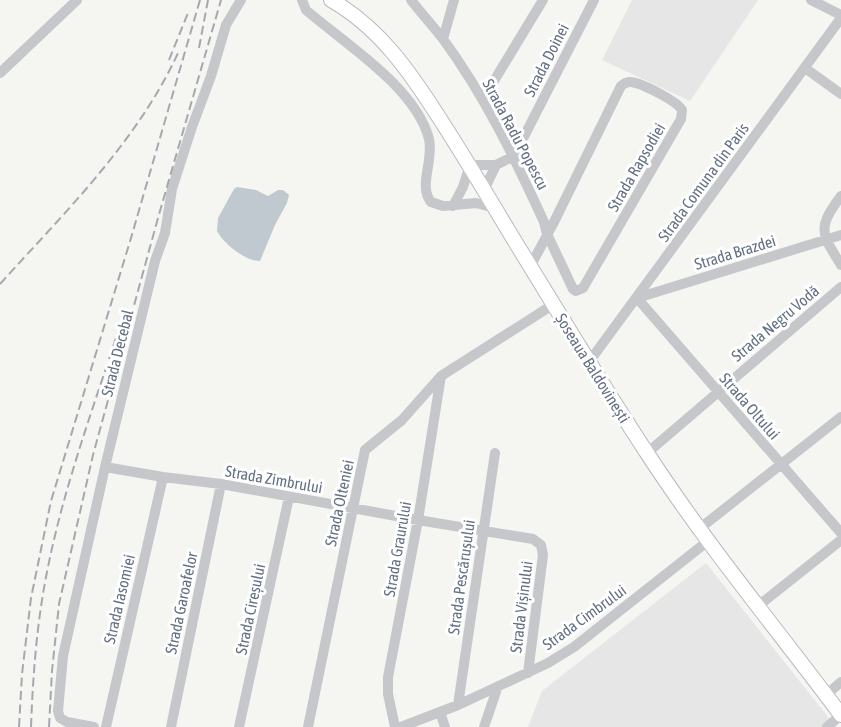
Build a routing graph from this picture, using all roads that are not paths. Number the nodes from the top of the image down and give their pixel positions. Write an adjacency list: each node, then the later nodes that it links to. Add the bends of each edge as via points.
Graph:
1 (77, 0): 14 (street)
2 (241, 0): 40 (street, Strada Decebal, via 226,25 172,189 165,233)
3 (294, 0): 10 (street)
4 (331, 0): 18 (main road, Șoseaua Baldovinești, via 380,37 403,63)
5 (411, 0): 12 (street, Strada Radu Popescu)
6 (454, 0): 12 (street)
7 (543, 0): 16 (street)
8 (594, 0): 17 (street, Strada Doinei)
9 (811, 0): 11 (street)
10 (304, 5): 22 (street, via 397,88 412,107 429,140 427,198 437,206)
11 (841, 17): 13 (street, Strada Comuna din Paris)
12 (443, 39): 16 (street, Strada Radu Popescu)
13 (805, 68): 15 (street); 31 (street, Strada Comuna din Paris)
14 (0, 73)
15 (841, 94)
16 (483, 99): 17 (street, Strada Radu Popescu)
17 (514, 156): 19 (street); 24 (street, Strada Radu Popescu)
18 (470, 165): 19 (street); 20 (main road, Șoseaua Baldovinești); 22 (street)
19 (496, 165): 20 (street)
20 (484, 190): 23 (main road, Șoseaua Baldovinești)
21 (841, 196): 26 (street, via 824,224)
22 (453, 206): 23 (street, via 476,203)
23 (495, 208): 28 (main road, Șoseaua Baldovinești)
24 (547, 234): 28 (street); 30 (street, Strada Radu Popescu); 30 (street, Strada Rapsodiei, via 621,86 634,83 680,106 682,114 584,288)
25 (841, 235): 26 (street, Strada Brazdei)
26 (825, 240): 27 (street); 31 (street, Strada Brazdei)
27 (841, 265)
28 (530, 267): 32 (main road, Șoseaua Baldovinești)
29 (841, 287): 35 (street, Strada Negru Vodă)
30 (576, 291)
31 (637, 298): 33 (street, Strada Comuna din Paris); 35 (street, Strada Oltului)
32 (554, 304): 33 (main road, Șoseaua Baldovinești); 34 (street, Strada Olteniei)
33 (589, 362): 38 (main road, Șoseaua Baldovinești)
34 (441, 376): 44 (street, Strada Olteniei, via 402,420 365,450); 45 (street, Strada Graurului)
35 (717, 392): 38 (street, Strada Negru Vodă); 39 (street, Strada Oltului)
36 (841, 417): 39 (street)
37 (495, 453): 46 (street, Strada Pescărușului)
38 (647, 453): 47 (main road, Șoseaua Baldovinești)
39 (781, 466): 47 (street); 48 (street, Strada Oltului)
40 (105, 467): 41 (street, Strada Zimbrului); 60 (street, Strada Decebal, via 63,656 58,711 62,721)
41 (163, 477): 42 (street, Strada Zimbrului); 61 (street, Strada Iasomiei)
42 (221, 484): 43 (street, Strada Zimbrului); 62 (street, Strada Garoafelor)
43 (289, 497): 44 (street, Strada Zimbrului); 63 (street, Strada Cireșului)
44 (353, 508): 45 (street, Strada Zimbrului); 64 (street, Strada Olteniei)
45 (418, 520): 46 (street, Strada Zimbrului); 65 (street, Strada Graurului, via 388,677 387,694)
46 (483, 530): 51 (street, Strada Zimbrului, via 534,538); 57 (street, Strada Pescărușului)
47 (699, 530): 50 (main road, Șoseaua Baldovinești)
48 (841, 532)
49 (841, 540): 52 (street)
50 (708, 541): 52 (main road, Șoseaua Baldovinești); 53 (street, Strada Cimbrului, via 574,647)
51 (541, 545): 53 (street, Strada Vișinului, via 543,555)
52 (758, 606): 56 (main road, Șoseaua Baldovinești)
53 (528, 673): 55 (street, Strada Cimbrului)
54 (841, 682): 56 (street)
55 (498, 686): 57 (street, Strada Cimbrului); 68 (street)
56 (826, 695): 59 (main road, Șoseaua Baldovinești)
57 (458, 705): 58 (street, Strada Cimbrului)
58 (440, 712): 66 (street, Strada Cimbrului); 67 (street)
59 (841, 715): 69 (street)
60 (94, 727)
61 (106, 727)
62 (171, 727)
63 (239, 727)
64 (308, 727)
65 (395, 727)
66 (401, 727)
67 (445, 727)
68 (484, 727)
69 (827, 727)

